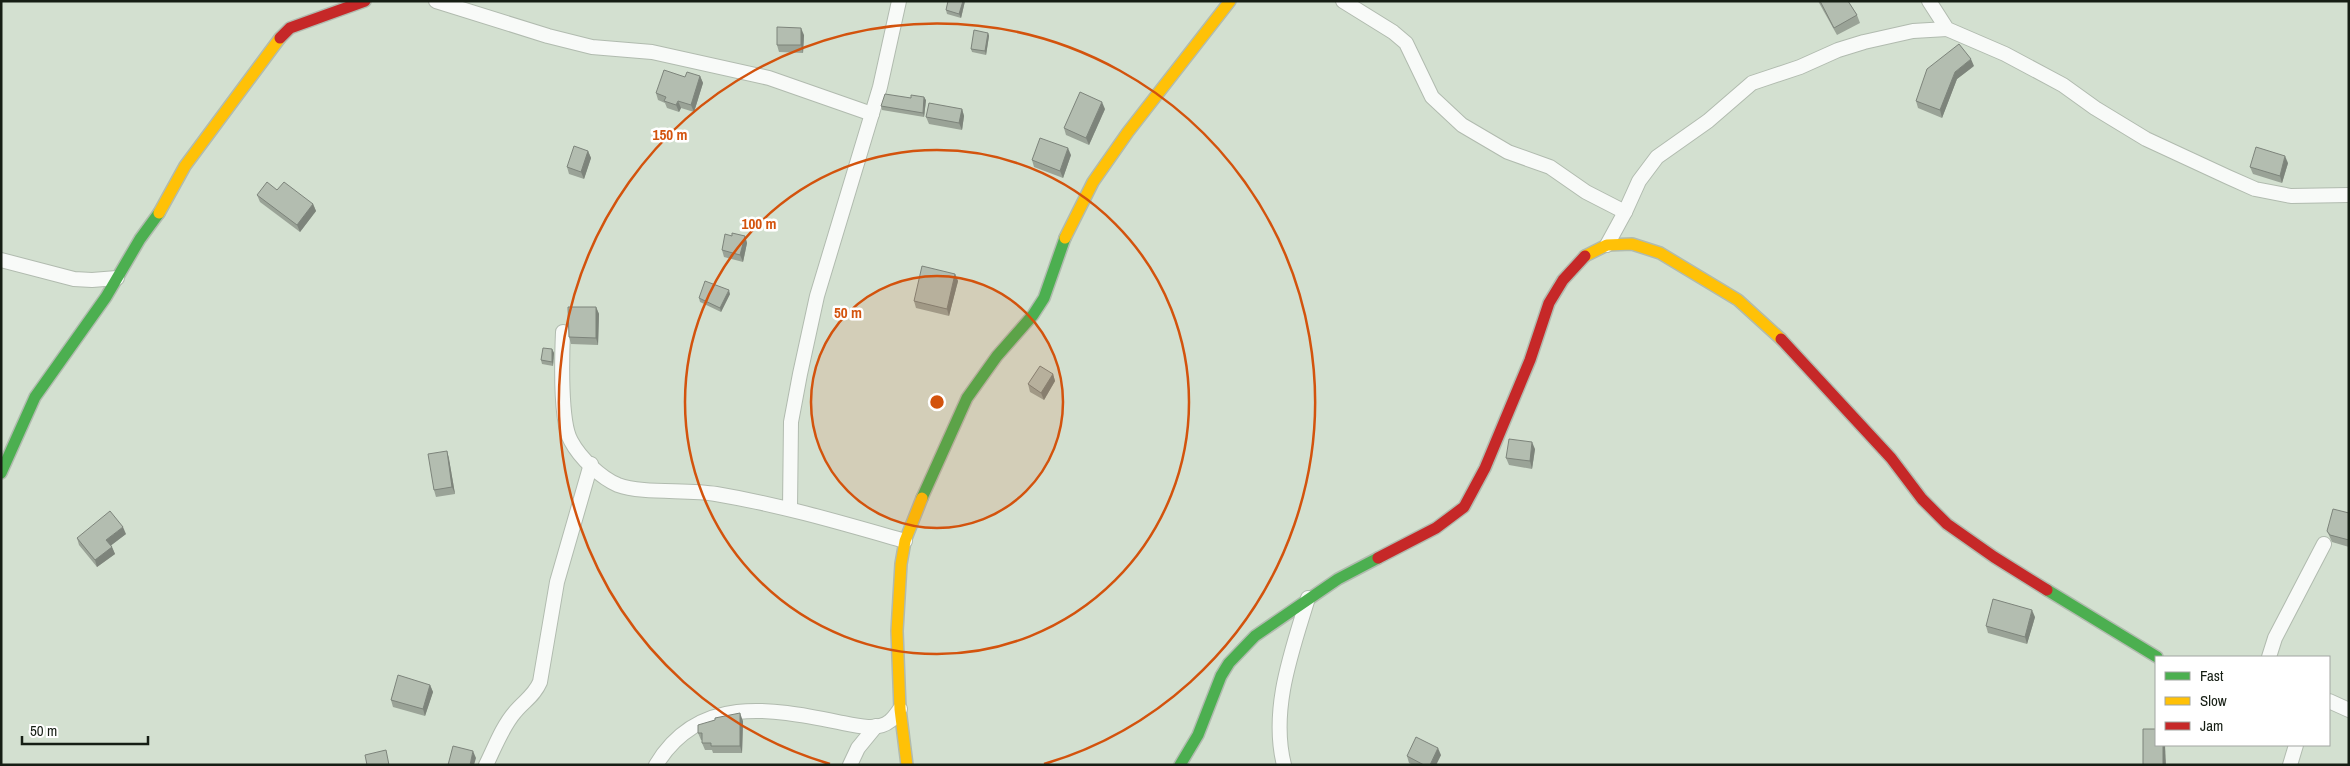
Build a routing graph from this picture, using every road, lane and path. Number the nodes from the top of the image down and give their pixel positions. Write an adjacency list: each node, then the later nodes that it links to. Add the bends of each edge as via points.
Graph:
1 (365, 1): 13 (street, via 290,28 273,45 186,166)
2 (436, 1): 8 (street, via 592,47 652,52 769,78)
3 (899, 1): 8 (street)
4 (1343, 1): 10 (street, via 1406,43 1432,97 1462,125 1508,152 1550,167 1586,192)
5 (1929, 1): 7 (street)
6 (1224, 3): 18 (street, via 1093,182 1065,238 1044,298 966,398)
7 (1947, 29): 9 (street, via 2027,65 2146,139 2255,188 2291,196); 10 (street, via 1913,31 1855,45 1752,83 1708,121 1657,157 1639,181)
8 (872, 114): 17 (street, via 817,296 800,374 791,422)
9 (2349, 195)
10 (1625, 212): 11 (street)
11 (1606, 245): 20 (street, via 1579,261 1549,303 1530,360 1485,468 1464,507 1436,528); 21 (street, via 1632,244 1660,253 1738,300 1792,348 1947,524 1994,557)
12 (1, 260): 13 (street, via 74,279)
13 (117, 278): 16 (street, via 35,397)
14 (563, 332): 15 (street, via 562,372 567,427 570,440)
15 (590, 464): 17 (street, via 609,480 629,488 694,490); 28 (street, via 558,582 540,682 536,693 505,726)
16 (1, 473)
17 (790, 508): 18 (street)
18 (905, 541): 24 (street, via 896,631)
19 (2324, 544): 22 (street, via 2275,638)
20 (1308, 598): 32 (street, via 1255,636 1230,663 1215,689 1198,735); 33 (street, via 1289,660 1279,719 1279,745)
21 (2155, 656)
22 (2270, 656)
23 (2330, 701): 25 (street)
24 (900, 709): 26 (street, via 890,722); 31 (street)
25 (2349, 710)
26 (876, 726): 29 (street, via 774,710 727,713 681,735); 30 (street, via 858,748)
27 (2296, 746): 34 (street)
28 (486, 765)
29 (656, 765)
30 (850, 765)
31 (907, 765)
32 (1180, 765)
33 (1284, 765)
34 (2290, 765)

